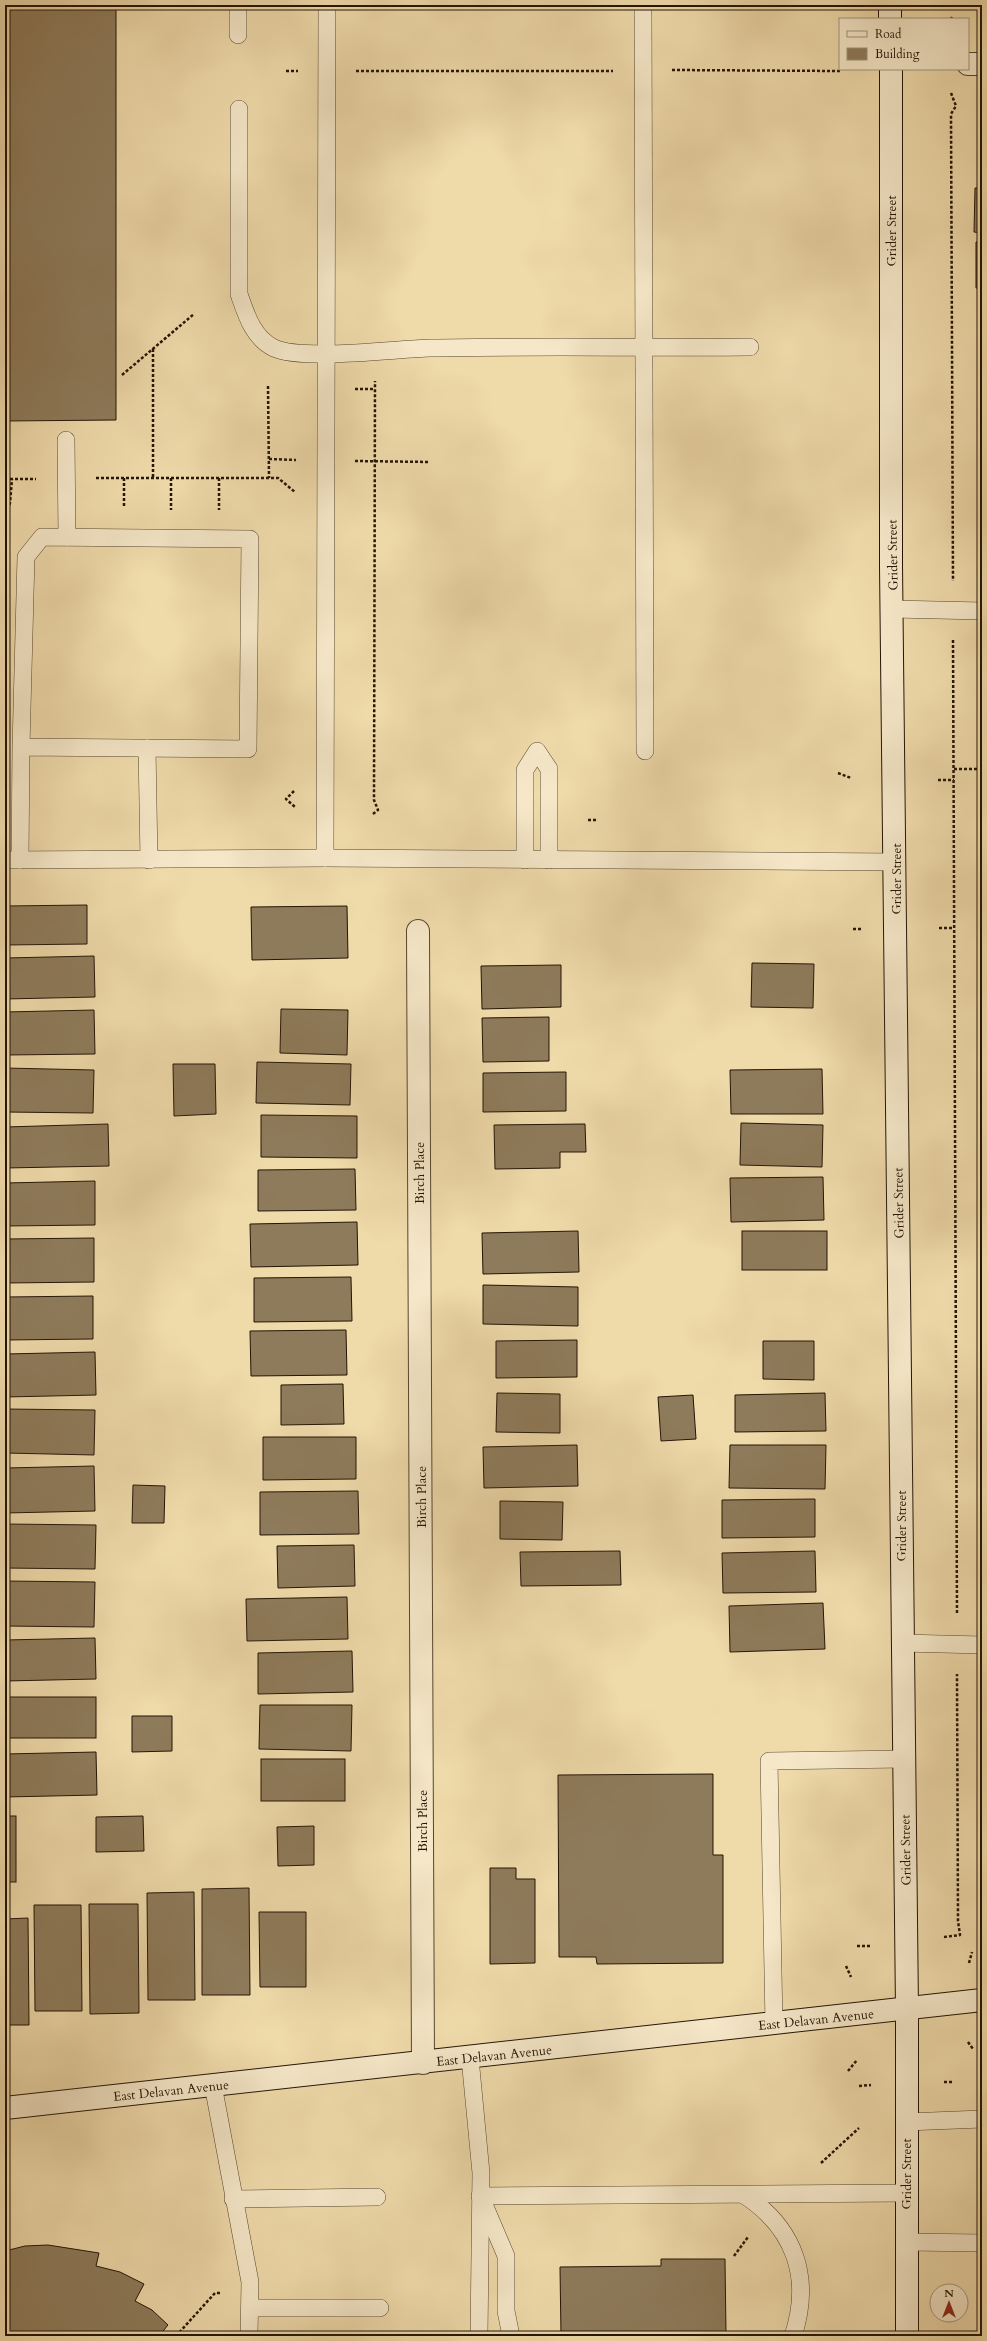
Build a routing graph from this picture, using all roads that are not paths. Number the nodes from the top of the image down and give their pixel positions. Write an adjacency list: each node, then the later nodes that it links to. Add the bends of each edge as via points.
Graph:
1 (238, 5): 6 (lane)
2 (327, 5): 13 (lane)
3 (643, 5): 12 (lane)
4 (890, 5): 5 (street)
5 (890, 18)
6 (238, 35)
7 (969, 64): 8 (street)
8 (982, 64)
9 (890, 70): 16 (street, Grider Street)
10 (238, 109): 13 (lane, via 239,294 247,318 260,339 274,348 290,352)
11 (750, 347): 12 (lane)
12 (644, 348): 13 (lane, via 430,348); 20 (lane)
13 (326, 353): 21 (lane)
14 (66, 440): 15 (lane)
15 (67, 537): 18 (lane, via 42,537 26,558); 19 (lane, via 250,539 248,749)
16 (893, 610): 17 (lane); 26 (street, Grider Street)
17 (982, 611)
18 (21, 747): 19 (lane); 22 (lane)
19 (147, 748): 23 (lane)
20 (646, 751)
21 (326, 858): 23 (lane); 24 (lane)
22 (13, 860): 23 (lane)
23 (149, 860)
24 (525, 860): 25 (lane); 25 (lane, via 525,770 537,751 550,769)
25 (549, 860): 26 (lane)
26 (896, 862): 28 (street, Grider Street)
27 (418, 931): 35 (street, Birch Place)
28 (902, 1643): 29 (lane); 30 (street, Grider Street)
29 (982, 1645)
30 (903, 1759): 32 (street, Grider Street); 33 (lane, via 769,1761)
31 (982, 2000): 32 (street, East Delavan Avenue)
32 (907, 2010): 33 (street, East Delavan Avenue); 39 (street, Grider Street)
33 (774, 2024): 34 (street, East Delavan Avenue)
34 (470, 2058): 35 (street, East Delavan Avenue); 42 (lane, via 481,2173)
35 (423, 2063): 36 (street, East Delavan Avenue)
36 (213, 2086): 37 (street, East Delavan Avenue); 44 (lane)
37 (5, 2108)
38 (982, 2119): 39 (lane)
39 (906, 2122): 40 (street, Grider Street)
40 (906, 2193): 41 (lane); 45 (street, Grider Street)
41 (744, 2195): 42 (lane); 52 (lane, via 770,2215 789,2241 795,2256 801,2288 800,2309)
42 (480, 2196): 50 (lane); 51 (lane, via 506,2256 506,2311)
43 (377, 2197): 44 (lane)
44 (233, 2199): 47 (lane, via 250,2282)
45 (907, 2242): 46 (lane); 53 (street, Grider Street)
46 (982, 2243)
47 (250, 2308): 48 (lane); 49 (lane)
48 (380, 2308)
49 (249, 2336)
50 (479, 2336)
51 (511, 2336)
52 (793, 2336)
53 (907, 2336)

